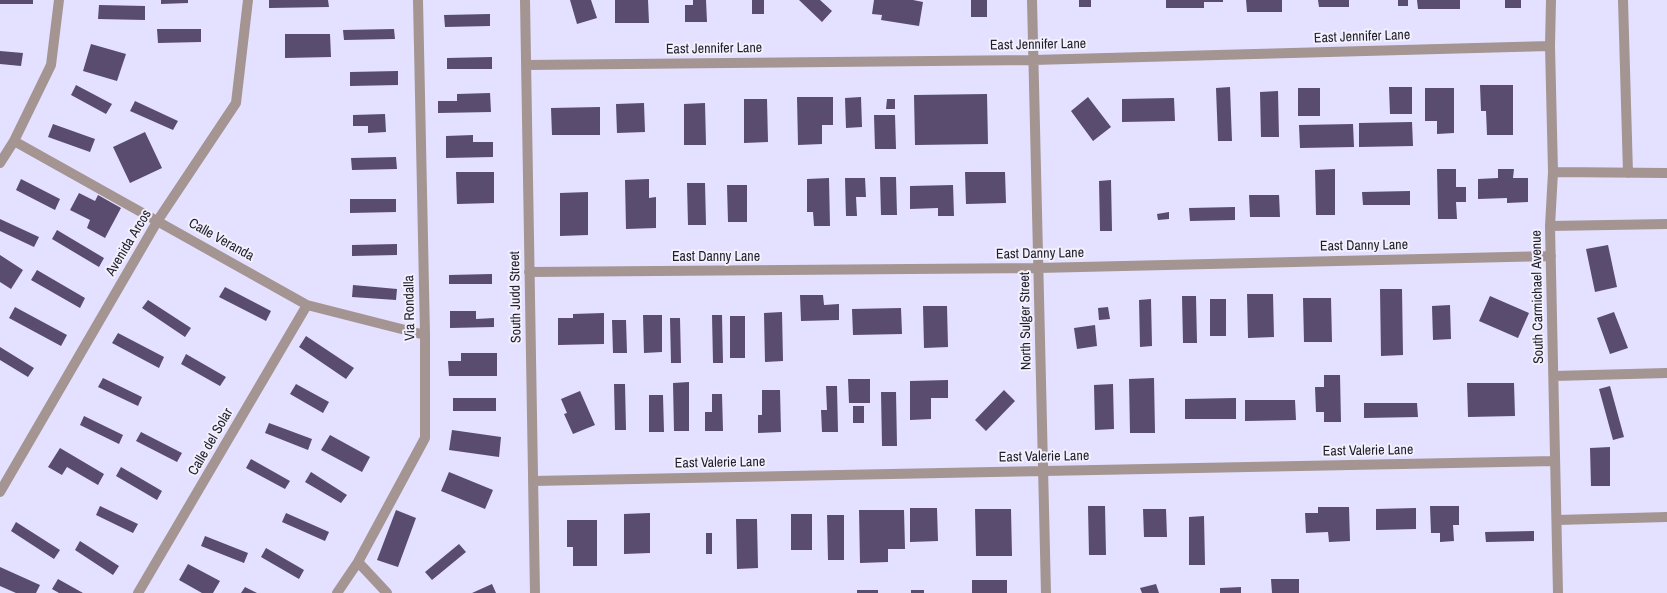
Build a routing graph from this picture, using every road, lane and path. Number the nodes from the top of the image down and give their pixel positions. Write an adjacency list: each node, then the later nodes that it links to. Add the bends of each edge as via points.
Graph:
1 (59, 0): 11 (street, via 51,65)
2 (248, 0): 16 (street, Avenida Arcos, via 236,103)
3 (418, 0): 23 (street, Via Rondalla)
4 (525, 0): 10 (street, South Judd Street)
5 (1032, 0): 9 (street, North Sulger Street)
6 (1550, 0): 8 (street, South Carmichael Avenue)
7 (1623, 0): 14 (street)
8 (1550, 46): 9 (street, East Jennifer Lane); 13 (street, South Carmichael Avenue)
9 (1033, 60): 10 (street, East Jennifer Lane); 20 (street, North Sulger Street)
10 (526, 65): 21 (street, South Judd Street)
11 (14, 141): 12 (street); 16 (street, Calle Veranda)
12 (0, 163)
13 (1553, 172): 14 (street); 18 (street, South Carmichael Avenue)
14 (1628, 172): 15 (street)
15 (1667, 173)
16 (158, 220): 22 (street, Calle Veranda); 29 (street, Avenida Arcos)
17 (1667, 224): 18 (street)
18 (1550, 226): 19 (street, South Carmichael Avenue)
19 (1551, 256): 20 (street, East Danny Lane); 25 (street, South Carmichael Avenue)
20 (1038, 268): 21 (street, East Danny Lane); 27 (street, North Sulger Street)
21 (530, 272): 28 (street, South Judd Street)
22 (307, 305): 23 (street, Calle Veranda); 33 (street, Calle del Solar)
23 (425, 335): 32 (street, Via Rondalla, via 425,438)
24 (1667, 373): 25 (street)
25 (1554, 376): 26 (street, South Carmichael Avenue)
26 (1555, 462): 27 (street, East Valerie Lane); 31 (street, South Carmichael Avenue)
27 (1044, 471): 28 (street, East Valerie Lane); 37 (street, North Sulger Street)
28 (533, 481): 36 (street, South Judd Street)
29 (0, 492)
30 (1667, 517): 31 (street)
31 (1557, 520): 38 (street, South Carmichael Avenue)
32 (358, 562): 34 (street, Via Rondalla); 35 (street)
33 (138, 593)
34 (337, 593)
35 (387, 593)
36 (535, 593)
37 (1046, 593)
38 (1558, 593)

